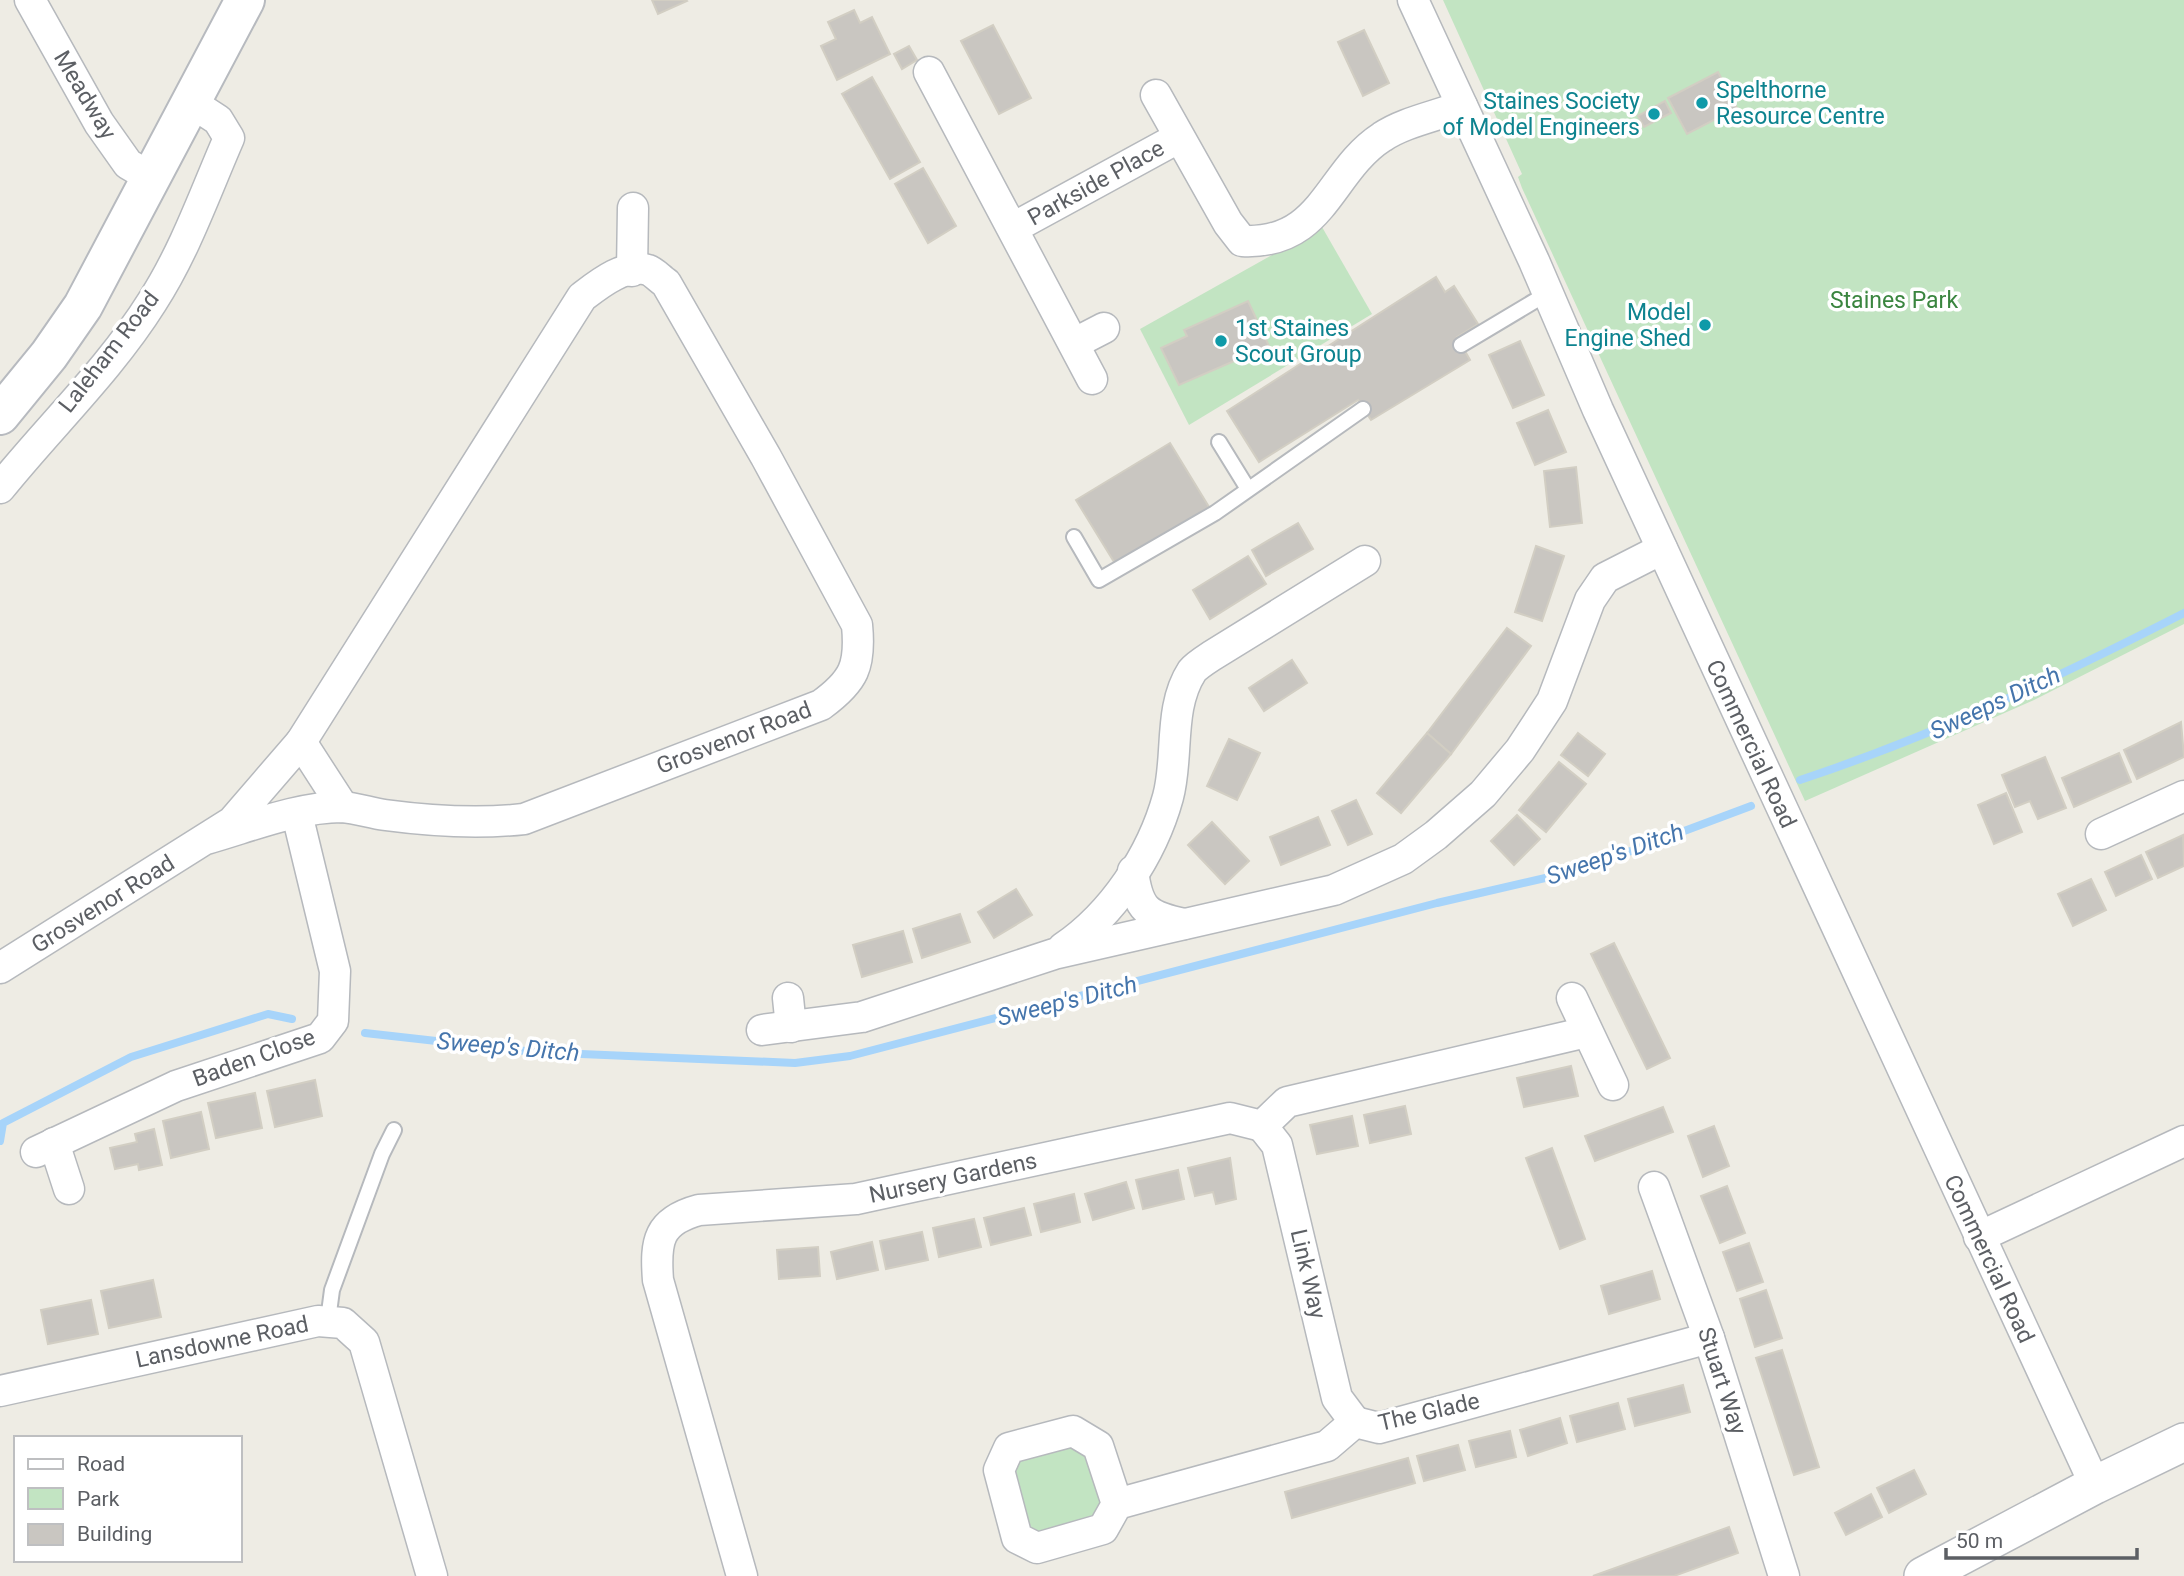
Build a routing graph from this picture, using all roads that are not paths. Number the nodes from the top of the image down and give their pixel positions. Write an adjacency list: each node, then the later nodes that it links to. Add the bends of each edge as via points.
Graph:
1 (30, 0): 9 (street, Meadway, via 99,123 128,164)
2 (245, 0): 6 (main road, Laleham Road)
3 (1413, 0): 7 (street, Commercial Road)
4 (929, 72): 11 (street, Parkside Place)
5 (1156, 95): 8 (street, Parkside Place)
6 (192, 103): 9 (main road, Laleham Road); 21 (street, Laleham Road, via 218,120 229,138 191,231 152,303)
7 (1462, 106): 8 (street, Parkside Place, via 1383,136 1362,153 1323,207 1290,232 1261,242 1242,241); 13 (street, Commercial Road)
8 (1178, 138): 11 (street, Parkside Place)
9 (152, 178): 19 (main road, Laleham Road, via 83,306)
10 (633, 208): 12 (street)
11 (1013, 228): 15 (street, Parkside Place)
12 (632, 271): 26 (street, Grosvenor Road, via 602,281 582,297); 28 (street, Grosvenor Road, via 648,270 666,283 839,590 856,625 859,646 848,682 821,705 524,819 468,821)
13 (1548, 293): 16 (lane); 24 (street, Commercial Road)
14 (1104, 328): 15 (street)
15 (1075, 343): 17 (street, Parkside Place)
16 (1461, 345)
17 (1092, 379)
18 (1363, 409): 22 (lane)
19 (0, 415)
20 (1219, 442): 22 (lane)
21 (0, 488)
22 (1248, 489): 23 (lane, via 1099,580)
23 (1074, 537)
24 (1662, 549): 33 (street, via 1605,578 1590,600 1552,701 1520,750 1483,794 1436,835 1403,859 1334,890); 45 (street, Commercial Road)
25 (1365, 561): 32 (street, via 1193,670 1182,697 1169,796)
26 (302, 742): 28 (street); 31 (street, Grosvenor Road, via 232,822)
27 (2184, 796): 30 (street)
28 (343, 807): 29 (street, Grosvenor Road)
29 (297, 814): 31 (street, Grosvenor Road); 44 (street, Baden Close, via 335,971 333,1021 320,1038 176,1086 45,1148)
30 (2101, 834)
31 (206, 839): 35 (street, Grosvenor Road)
32 (1133, 871): 33 (street, via 1136,898 1155,918); 34 (street, via 1089,930)
33 (1185, 924): 34 (street)
34 (1054, 954): 37 (street, via 862,1017)
35 (0, 968)
36 (1572, 998): 38 (street)
37 (780, 1018)
38 (1587, 1032): 39 (street); 40 (street, via 1287,1102)
39 (1613, 1084)
40 (1262, 1126): 49 (street, Link Way, via 1278,1145 1337,1398); 54 (street, Nursery Gardens, via 1230,1118 856,1199 699,1210 678,1216 661,1233 656,1254 658,1280)
41 (394, 1130): 46 (lane, via 332,1290)
42 (2184, 1141): 45 (street)
43 (1654, 1187): 47 (street, Stuart Way)
44 (69, 1189)
45 (1979, 1237): 51 (street, Commercial Road)
46 (328, 1320): 48 (street, Lansdowne Road); 53 (street, Lansdowne Road, via 343,1323 364,1342)
47 (1709, 1338): 49 (street, The Glade, via 1379,1428); 55 (street, Stuart Way)
48 (0, 1391)
49 (1356, 1422): 52 (street, The Glade, via 1327,1446)
50 (2184, 1442): 51 (street)
51 (2095, 1485): 56 (street)
52 (1116, 1504)
53 (432, 1576)
54 (742, 1576)
55 (1783, 1576)
56 (1923, 1576)

